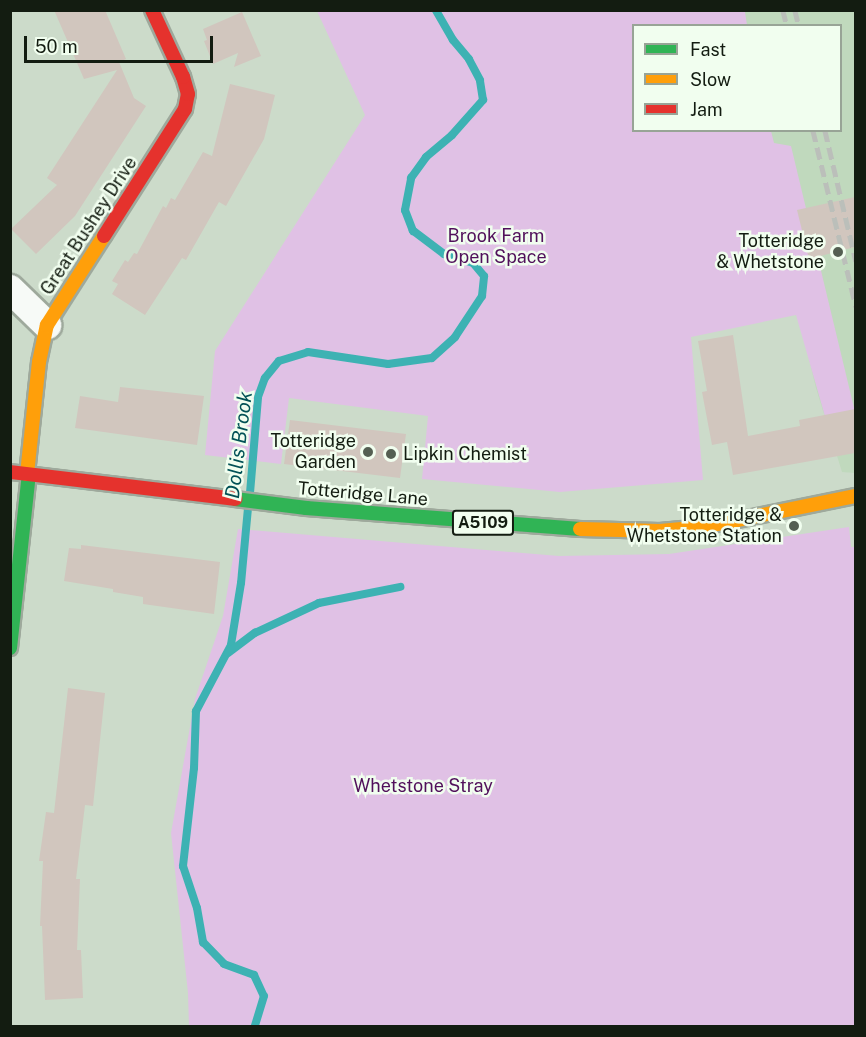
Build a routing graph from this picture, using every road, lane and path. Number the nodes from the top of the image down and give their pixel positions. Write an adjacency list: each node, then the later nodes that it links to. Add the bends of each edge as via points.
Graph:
1 (152, 10): 3 (main road, Great Bushey Drive, via 183,77 188,94 185,109)
2 (10, 289): 3 (street)
3 (47, 325): 5 (main road, Great Bushey Drive, via 39,362)
4 (10, 472): 5 (main road, Totteridge Lane / A5109)
5 (28, 474): 6 (main road, Totteridge Lane / A5109, via 306,508 537,527 660,531); 7 (main road, Great Bushey Drive)
6 (855, 496)
7 (10, 648)

